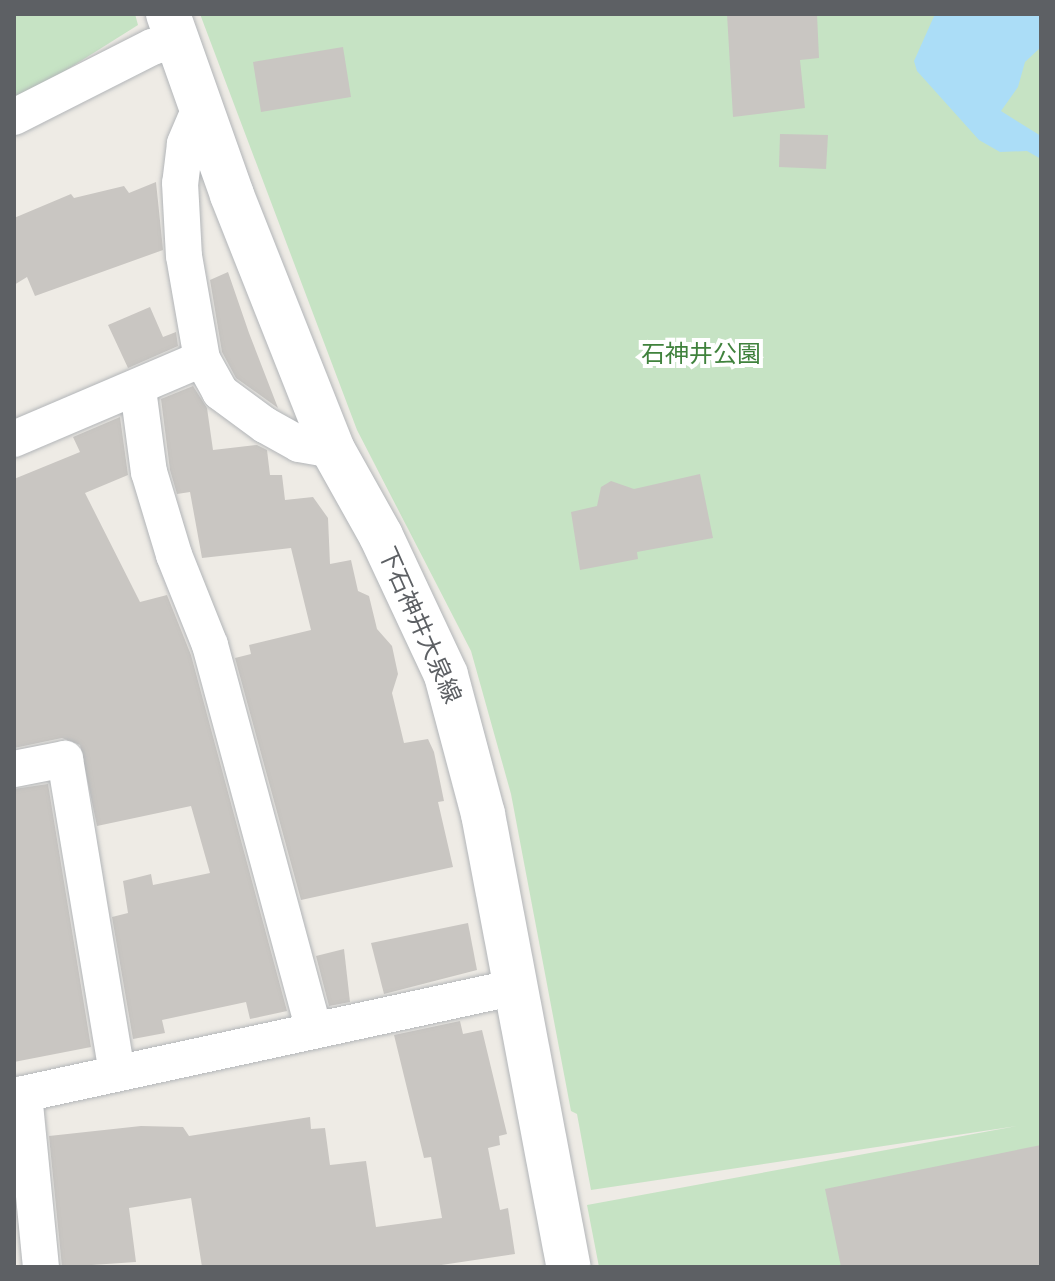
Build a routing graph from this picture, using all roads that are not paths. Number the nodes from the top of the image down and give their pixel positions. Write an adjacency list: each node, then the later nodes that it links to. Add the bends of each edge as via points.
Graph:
1 (172, 27): 2 (main road, 下石神井大泉線); 3 (street, via 152,47)
2 (200, 108): 4 (street, via 185,144 180,183 184,256); 7 (main road, 下石神井大泉線)
3 (14, 117)
4 (202, 359): 5 (street); 7 (street, via 220,392 265,425 299,444)
5 (138, 389): 6 (street); 10 (street, via 149,472 174,555 210,645)
6 (14, 439)
7 (333, 450): 9 (main road, 下石神井大泉線, via 394,561 446,675 477,785)
8 (14, 769): 11 (street, via 65,759)
9 (516, 987): 10 (street); 14 (main road, 下石神井大泉線)
10 (314, 1030): 11 (street)
11 (117, 1073): 12 (street)
12 (19, 1095): 13 (street)
13 (41, 1267)
14 (569, 1267)

